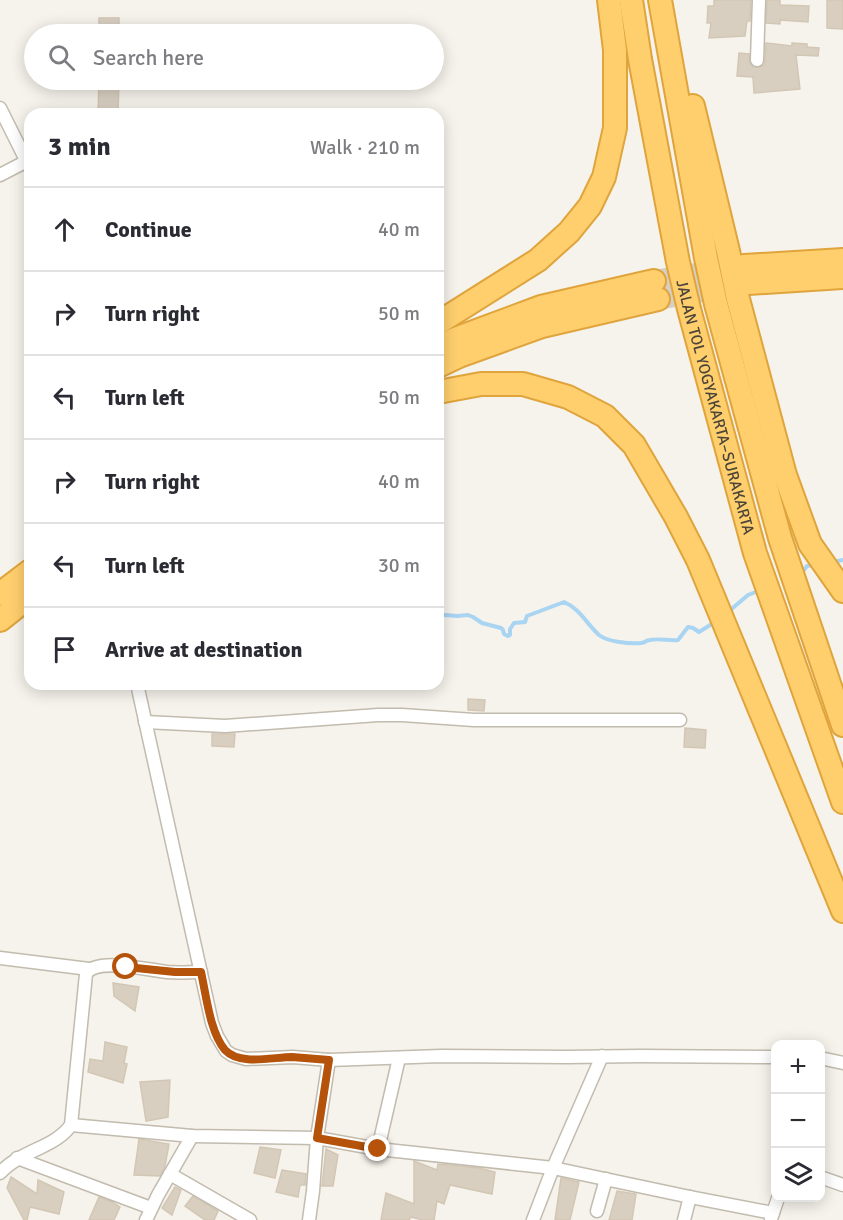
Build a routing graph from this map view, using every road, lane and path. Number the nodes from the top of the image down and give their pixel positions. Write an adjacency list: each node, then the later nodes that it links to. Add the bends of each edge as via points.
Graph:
1 (609, 0): 13 (highway, via 615,50 615,128 604,177 590,206 538,260)
2 (631, 0): 26 (highway, JALAN TOL YOGYAKARTA–SURAKARTA, via 689,309 755,553)
3 (660, 0): 25 (highway, JALAN TOL YOGYAKARTA–SURAKARTA, via 716,304 780,538)
4 (667, 0): 18 (highway, via 738,299 785,475 810,544)
5 (759, 0): 6 (street)
6 (757, 60)
7 (0, 108): 8 (street)
8 (24, 155)
9 (24, 167): 10 (street)
10 (0, 175)
11 (843, 260): 12 (highway, via 746,274)
12 (843, 277)
13 (444, 319)
14 (444, 344): 15 (highway, via 541,308 656,290 542,326)
15 (444, 363)
16 (444, 391): 27 (highway, via 482,384 522,384 568,396 604,416 634,445 698,560)
17 (24, 576): 19 (highway)
18 (843, 591)
19 (0, 594)
20 (24, 601): 21 (highway)
21 (0, 620)
22 (138, 690): 24 (street)
23 (680, 720): 24 (street, via 474,720 378,715 225,726)
24 (145, 722): 30 (street)
25 (843, 725)
26 (843, 802)
27 (843, 911)
28 (0, 958): 29 (street)
29 (89, 969): 30 (street, via 107,965); 37 (street)
30 (201, 972): 34 (street, via 214,1029 232,1056)
31 (602, 1056): 32 (street); 33 (street); 42 (street)
32 (771, 1057)
33 (399, 1058): 34 (street); 40 (street)
34 (329, 1060): 39 (street)
35 (825, 1061): 36 (street)
36 (843, 1063)
37 (71, 1125): 38 (street); 41 (street, via 54,1140)
38 (192, 1136): 39 (street); 44 (street)
39 (317, 1138): 40 (street); 53 (street)
40 (378, 1149): 42 (street)
41 (17, 1158): 43 (street); 50 (street)
42 (553, 1168): 45 (street); 54 (street)
43 (0, 1173)
44 (170, 1174): 50 (street); 52 (street)
45 (606, 1179): 48 (street); 49 (street)
46 (825, 1179): 47 (street)
47 (843, 1185)
48 (690, 1197): 51 (street); 55 (street)
49 (597, 1211)
50 (148, 1214)
51 (772, 1216)
52 (250, 1220)
53 (309, 1220)
54 (533, 1220)
55 (684, 1220)

